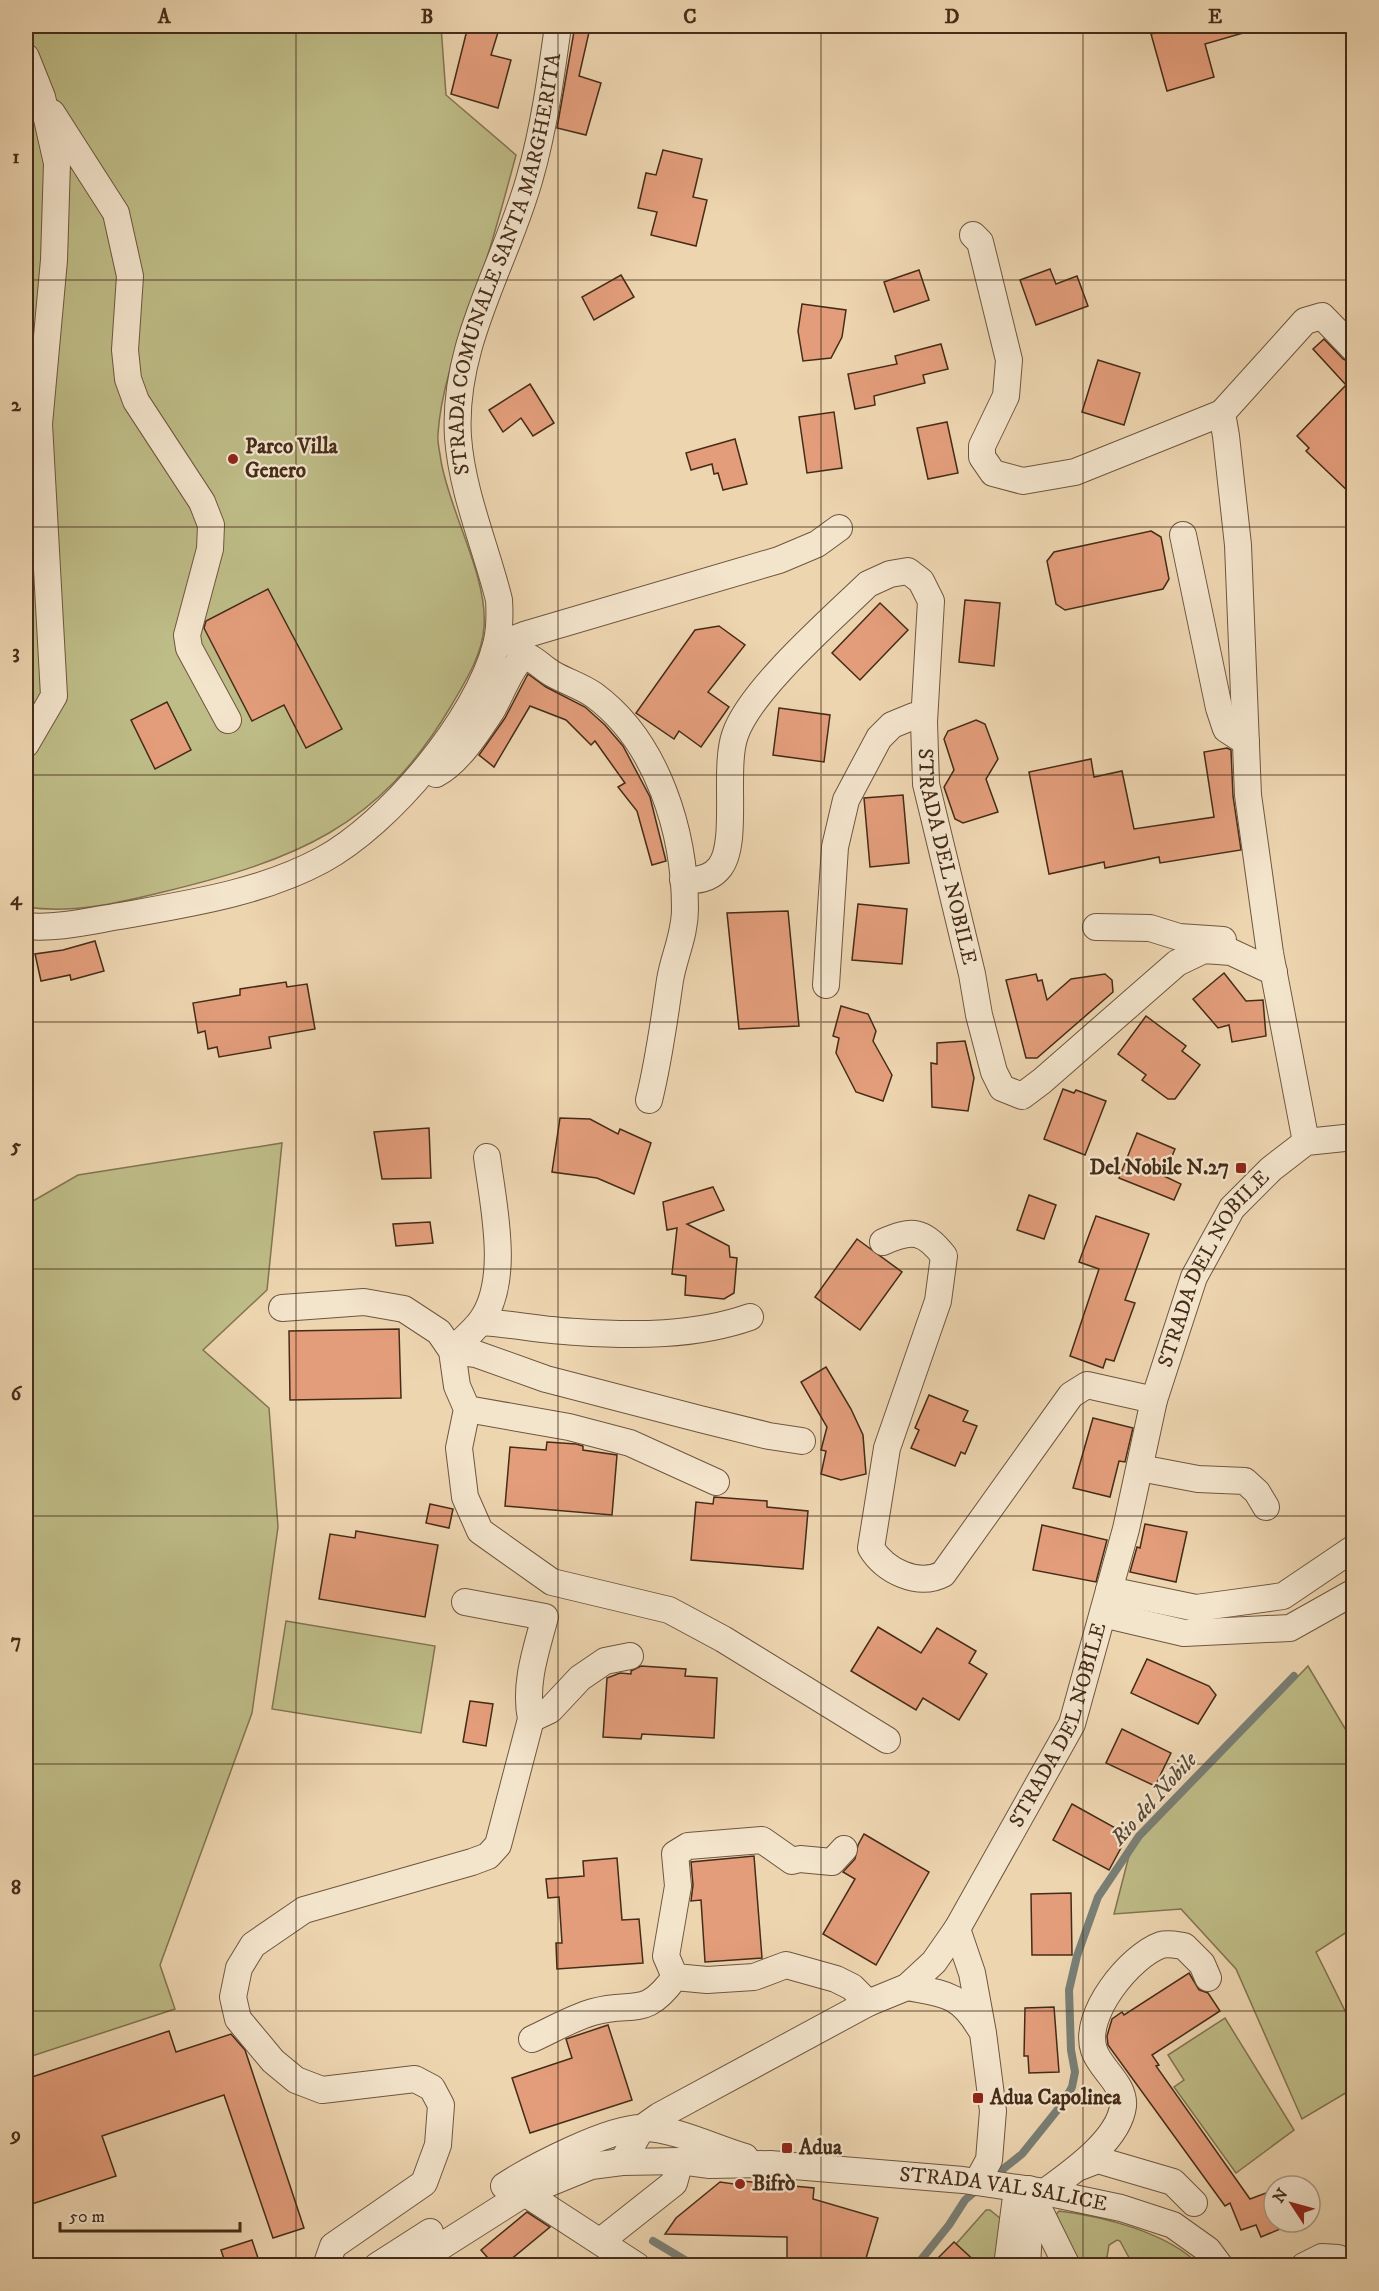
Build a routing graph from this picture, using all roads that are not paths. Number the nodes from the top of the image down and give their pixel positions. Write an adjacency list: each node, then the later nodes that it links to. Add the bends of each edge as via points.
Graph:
1 (558, 26): 9 (street, STRADA COMUNALE SANTA MARGHERITA, via 530,178 471,338 458,405 462,464 499,600)
2 (26, 57): 3 (street)
3 (42, 97): 10 (street, via 116,213 130,276 124,350 128,379 136,401 202,502 211,525 210,549 187,635 189,648); 13 (street, via 57,163 54,260 39,424 54,696)
4 (973, 235): 6 (street, via 980,242 1009,360 1006,396 982,446 982,457 993,473 1023,481 1075,472)
5 (1353, 349): 6 (street, via 1322,316 1305,321)
6 (1222, 413): 12 (street, via 1238,544)
7 (839, 528): 9 (street, via 817,544 779,560)
8 (1183, 535): 12 (street, via 1219,708 1226,729)
9 (496, 646): 14 (street, STRADA COMUNALE SANTA MARGHERITA, via 481,687 459,724)
10 (228, 720)
11 (924, 722): 15 (street, STRADA DEL NOBILE, via 931,601 921,581 908,571 890,574 868,584 750,707 735,734 730,754 728,844 721,866 698,881); 18 (street, STRADA DEL NOBILE, via 926,784 979,1016 1002,1088 1022,1096 1177,963 1204,950 1231,952); 19 (street, STRADA DEL NOBILE, via 914,716 892,725 879,738 846,800 835,847)
12 (1246, 742): 18 (street, via 1248,795)
13 (26, 744)
14 (402, 794): 15 (street, STRADA COMUNALE SANTA MARGHERITA, via 441,772 463,749 492,709 518,662 527,656 594,695 646,755 668,803 684,868); 16 (street, STRADA COMUNALE SANTA MARGHERITA, via 346,844 292,873 189,903 70,924)
15 (683, 880): 20 (street, STRADA COMUNALE SANTA MARGHERITA, via 685,910 680,951 671,977)
16 (26, 926)
17 (1096, 927): 18 (street, via 1150,928 1179,937 1226,940)
18 (1272, 963): 22 (street)
19 (826, 984)
20 (649, 1100)
21 (1353, 1137): 22 (street)
22 (1306, 1142): 29 (street, STRADA DEL NOBILE, via 1271,1168 1232,1208 1194,1277)
23 (488, 1157): 27 (street, via 497,1280)
24 (883, 1242): 29 (street, via 904,1232 931,1239 944,1256 938,1301 883,1468 871,1548 887,1566 923,1581 944,1574 1071,1395 1080,1388 1095,1386)
25 (282, 1308): 28 (street, via 364,1302 404,1310 439,1332)
26 (750, 1317): 27 (street, via 693,1331 656,1333 578,1333)
27 (481, 1322): 28 (street)
28 (452, 1351): 30 (street, via 457,1386); 31 (street, via 476,1354 546,1379 723,1425)
29 (1154, 1400): 32 (street, STRADA DEL NOBILE)
30 (467, 1409): 33 (street, via 569,1427 630,1443); 36 (street, via 459,1448 465,1497 480,1531)
31 (802, 1441)
32 (1140, 1467): 34 (street, via 1198,1479 1245,1481); 39 (street, STRADA DEL NOBILE)
33 (716, 1482)
34 (1266, 1507)
35 (1353, 1548): 39 (street, via 1283,1596 1196,1608)
36 (552, 1582): 40 (street); 43 (street, via 669,1610)
37 (1353, 1592): 39 (street, via 1290,1628 1184,1633)
38 (465, 1602): 40 (street)
39 (1106, 1602): 45 (street, STRADA DEL NOBILE, via 1072,1724)
40 (545, 1617): 42 (street, via 530,1673)
41 (630, 1656): 42 (street, via 605,1661 580,1678 550,1710)
42 (531, 1719): 62 (street, via 498,1845 488,1856 304,1910 253,1945 239,1968 233,1997 238,2019 273,2061 296,2080 322,2090 415,2079 432,2088 441,2105 438,2145 424,2183 333,2246)
43 (887, 1740)
44 (844, 1849): 46 (street, via 832,1862 800,1858 792,1861 762,1840 688,1846 675,1854 678,1886 666,1956)
45 (957, 1929): 48 (street, STRADA DEL NOBILE, via 934,1962); 50 (street, via 972,1973)
46 (675, 1977): 49 (street, via 754,1977 786,1965 844,1983); 51 (street, via 661,1996 642,2006 594,2011)
47 (1208, 1978): 56 (street, via 1184,1946 1163,1944 1139,1958 1103,2003 1093,2023 1094,2051 1120,2090 1124,2103 1119,2123)
48 (907, 1987): 49 (street, STRADA DEL NOBILE); 50 (street, via 950,1995 968,2008)
49 (868, 2003): 52 (street, STRADA DEL NOBILE)
50 (983, 2033): 57 (street, via 993,2111 989,2160)
51 (532, 2039)
52 (642, 2127): 54 (street, STRADA DEL NOBILE); 55 (street, STRADA VAL SALICE); 58 (street, via 583,2146)
53 (680, 2161): 54 (street, STRADA VAL SALICE); 55 (street, STRADA VAL SALICE); 60 (street, via 674,2184)
54 (622, 2162): 58 (street, STRADA VAL SALICE, via 591,2166)
55 (770, 2164): 57 (street, STRADA VAL SALICE)
56 (1080, 2167): 57 (street); 59 (street, via 1098,2160 1173,2182)
57 (1013, 2187): 66 (street); 67 (street); 68 (street); 69 (street, STRADA VAL SALICE, via 1121,2208 1173,2225 1208,2250)
58 (517, 2188): 60 (street); 63 (street); 64 (street)
59 (1194, 2203)
60 (602, 2240): 65 (street)
61 (1338, 2258): 70 (street, via 1322,2257)
62 (326, 2265)
63 (377, 2265)
64 (410, 2265)
65 (637, 2265)
66 (1007, 2265)
67 (1027, 2265)
68 (1067, 2265)
69 (1220, 2265)
70 (1304, 2265)

